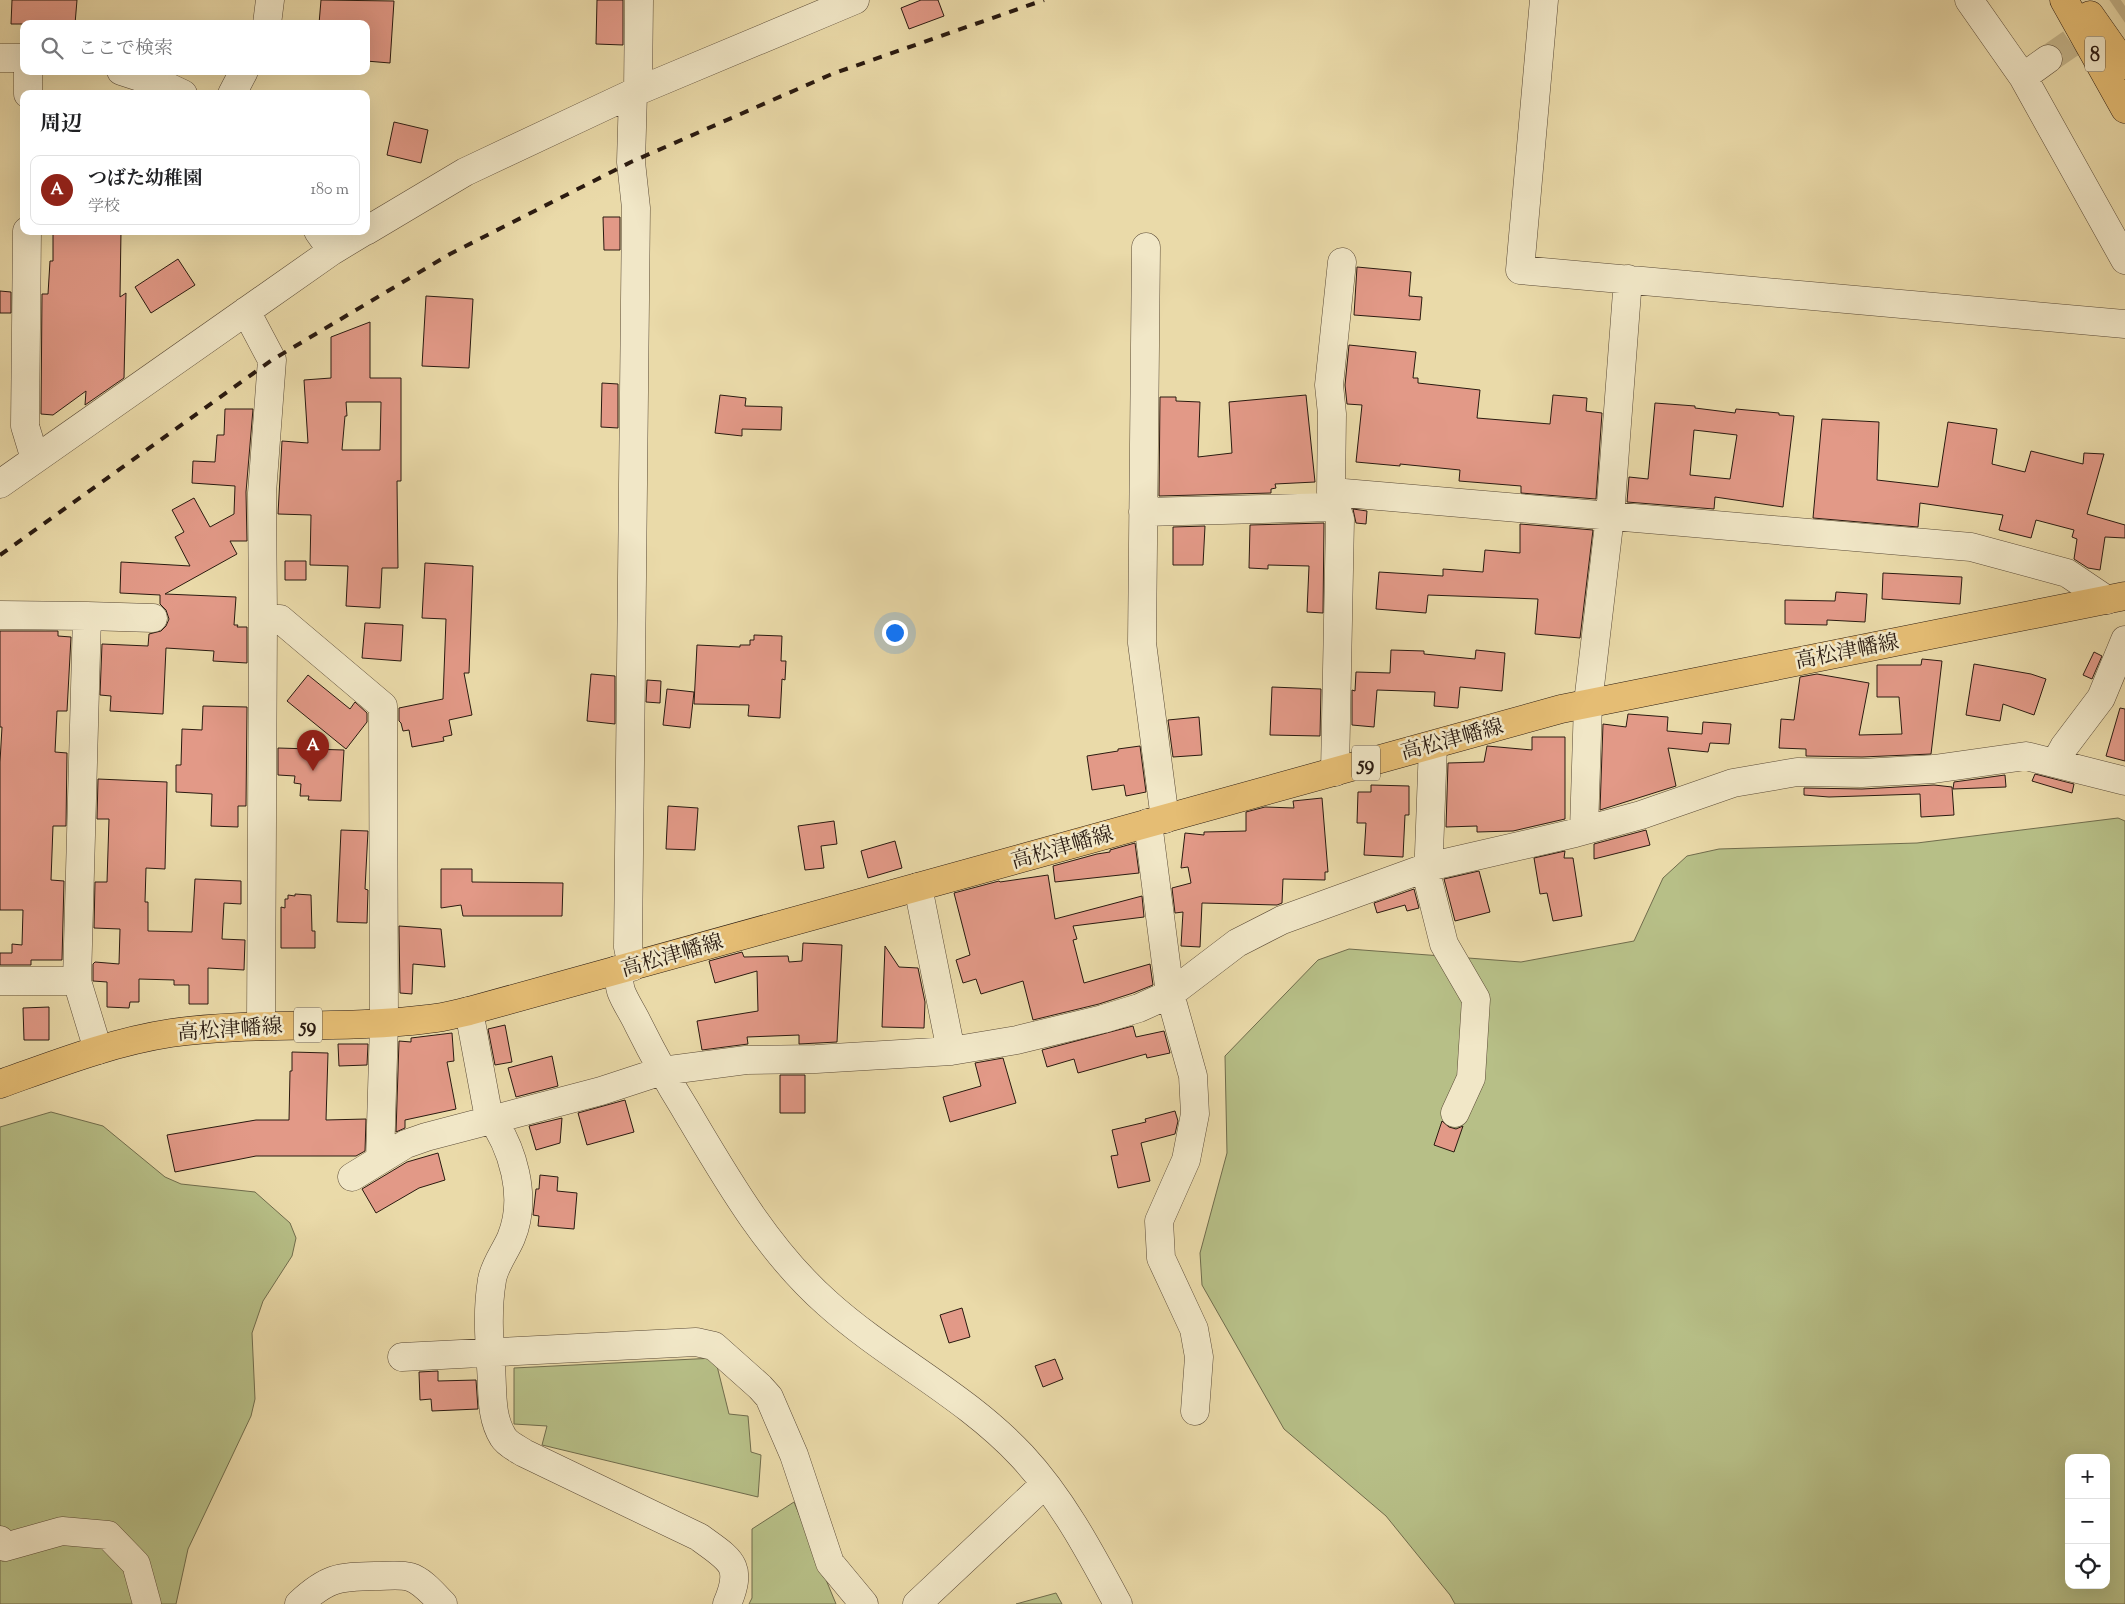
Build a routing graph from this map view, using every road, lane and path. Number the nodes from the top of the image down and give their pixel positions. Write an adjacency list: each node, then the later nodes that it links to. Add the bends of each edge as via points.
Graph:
1 (270, 0): 9 (street)
2 (639, 0): 22 (street)
3 (855, 0): 22 (street)
4 (1544, 0): 31 (street, via 1520,270)
5 (1969, 0): 18 (street)
6 (2064, 0): 23 (main road, 8)
7 (2080, 0): 14 (main road, 8)
8 (2104, 0): 10 (main road, 8)
9 (268, 20)
10 (2125, 32)
11 (0, 58): 12 (street)
12 (20, 58)
13 (2048, 59): 18 (street)
14 (2125, 65)
15 (28, 75): 19 (street)
16 (133, 75): 20 (street)
17 (242, 75): 21 (street)
18 (2023, 77): 29 (street)
19 (28, 90)
20 (174, 90)
21 (234, 90)
22 (636, 92): 24 (street, via 465,172); 54 (street, via 631,162 636,208 628,946)
23 (2125, 109)
24 (370, 229)
25 (27, 235): 34 (street, via 25,426)
26 (350, 235): 27 (street)
27 (325, 241): 32 (street)
28 (1146, 247): 37 (street)
29 (2125, 260)
30 (1342, 262): 36 (street, via 1329,385 1331,492)
31 (1628, 280): 33 (street); 38 (street)
32 (246, 312): 34 (street); 43 (street, via 272,360 262,492)
33 (2125, 324)
34 (35, 459): 35 (street)
35 (0, 484)
36 (1336, 507): 37 (street); 38 (street, via 1344,493); 48 (street, via 1340,519)
37 (1143, 512): 50 (street, via 1142,643)
38 (1610, 516): 39 (street, via 1971,547 2067,573); 45 (street)
39 (2116, 598): 45 (main road, 高松津幡線 / 59)
40 (0, 615): 41 (street)
41 (87, 616): 42 (street); 56 (street)
42 (153, 618)
43 (263, 619): 59 (street, via 280,619 383,706); 60 (street)
44 (2125, 640): 47 (street, via 2100,698)
45 (1588, 703): 46 (main road, 高松津幡線 / 59); 51 (street)
46 (1433, 745): 48 (main road, 高松津幡線 / 59); 52 (street)
47 (2055, 763): 49 (street); 51 (street, via 2026,756 1934,768 1862,773 1797,772 1733,783 1650,812)
48 (1335, 772): 50 (main road, 高松津幡線 / 59)
49 (2125, 781)
50 (1157, 821): 53 (main road, 高松津幡線 / 59); 57 (street)
51 (1584, 830): 52 (street)
52 (1428, 866): 57 (street, via 1282,920 1237,943); 65 (street, via 1428,880 1444,944 1476,999 1471,1078)
53 (918, 887): 54 (main road, 高松津幡線 / 59); 62 (street)
54 (625, 968): 58 (main road, 高松津幡線 / 59); 63 (street, via 621,991)
55 (0, 981): 56 (street)
56 (77, 981): 61 (street)
57 (1170, 994): 62 (street, via 1103,1019 1017,1040); 71 (street, via 1193,1076 1195,1114 1186,1160 1159,1220 1161,1258 1194,1329 1199,1357)
58 (469, 1011): 59 (main road, 高松津幡線 / 59); 66 (street, via 488,1112)
59 (384, 1023): 60 (main road, 高松津幡線 / 59); 67 (street)
60 (261, 1026): 61 (main road, 高松津幡線 / 59, via 170,1033)
61 (98, 1050): 64 (main road, 高松津幡線 / 59)
62 (951, 1051): 63 (street, via 746,1060)
63 (662, 1071): 66 (street); 72 (street, via 737,1196 799,1277 868,1338 997,1432)
64 (0, 1084)
65 (1455, 1113)
66 (492, 1118): 67 (street, via 406,1144); 69 (street, via 513,1163 519,1191 517,1220 492,1277 488,1319)
67 (380, 1159): 68 (street)
68 (352, 1177)
69 (490, 1354): 70 (street); 77 (street, via 494,1418 504,1439 524,1454 699,1537 718,1551 732,1564 736,1576); 78 (street, via 696,1342 714,1346 768,1397 794,1455 830,1563)
70 (402, 1357)
71 (1195, 1411)
72 (1045, 1484): 79 (street); 80 (street, via 1085,1542)
73 (0, 1540): 74 (street, via 5,1547 62,1531 108,1535 136,1564)
74 (147, 1604)
75 (299, 1604): 76 (street, via 313,1591 340,1577 397,1576 411,1577 423,1584)
76 (443, 1604)
77 (727, 1604)
78 (864, 1604)
79 (917, 1604)
80 (1118, 1604)

